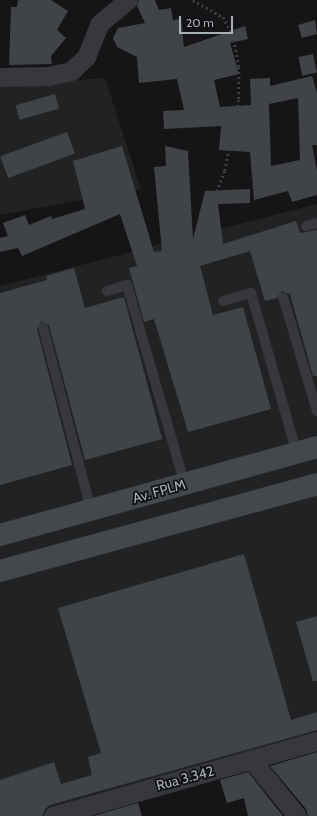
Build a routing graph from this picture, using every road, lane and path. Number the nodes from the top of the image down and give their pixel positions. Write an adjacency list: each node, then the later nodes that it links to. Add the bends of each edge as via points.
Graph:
1 (128, 0): 3 (street, via 99,24 86,57 71,71 48,76)
2 (193, 0): 4 (path, via 223,17 233,35 239,67 240,100 225,171 215,198)
3 (0, 76)
4 (205, 209)
5 (317, 223): 6 (lane)
6 (306, 226)
7 (107, 291): 14 (lane, via 127,286)
8 (283, 296): 11 (lane)
9 (222, 300): 12 (lane, via 251,293)
10 (43, 326): 17 (lane)
11 (317, 410)
12 (307, 450): 13 (main road, Av. FPLM)
13 (266, 461): 14 (main road, Av. FPLM); 16 (main road)
14 (185, 484): 17 (main road, Av. FPLM)
15 (317, 484): 16 (main road)
16 (277, 495): 19 (main road)
17 (91, 510): 18 (main road, Av. FPLM)
18 (0, 535)
19 (0, 571)
20 (317, 741): 21 (street, Rua 3.342)
21 (251, 759): 22 (street, Rua 3.342); 23 (street)
22 (53, 816)
23 (297, 816)

